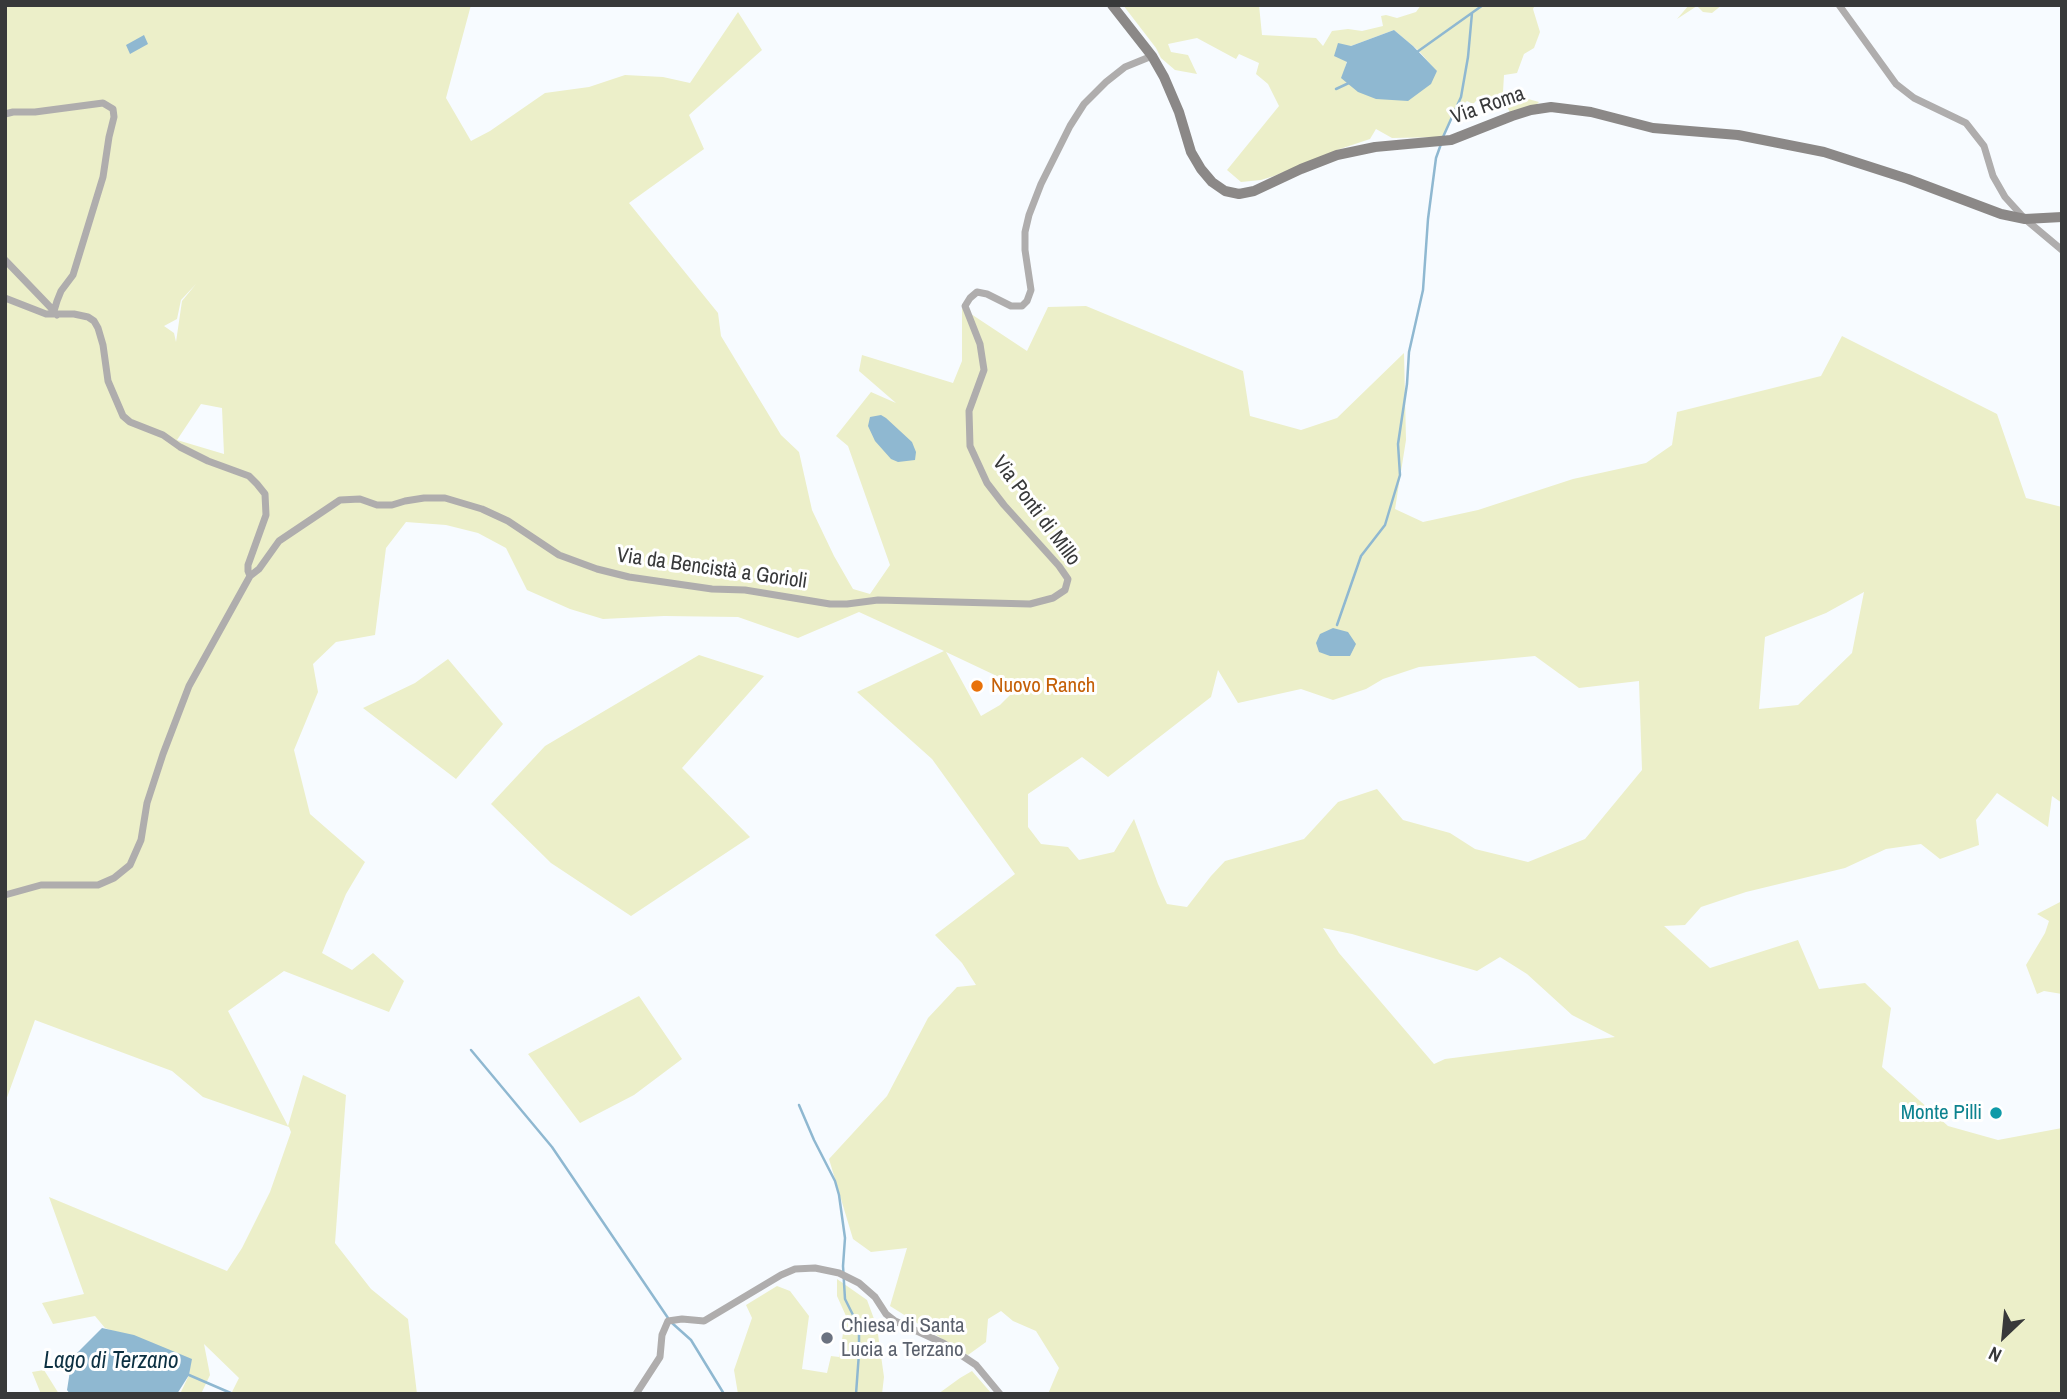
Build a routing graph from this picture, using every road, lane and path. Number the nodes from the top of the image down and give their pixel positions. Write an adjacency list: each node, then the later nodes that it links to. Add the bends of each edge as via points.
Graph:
1 (1112, 5): 3 (main road, Via Roma)
2 (1839, 5): 6 (street, via 1896,84 1966,123 1984,146 2005,197)
3 (1152, 56): 6 (main road, Via Roma, via 1201,169 1225,191 1239,194 1337,155 1451,140 1551,107 1653,128 1738,135 1824,152); 12 (street, Via Ponti di Millo, via 1125,67 1106,82 1070,126 1029,215 1025,250 1031,290 1027,300 1022,306 1012,306 977,292 965,306 980,344 984,370 969,411 970,446 987,483 1068,579 1065,590 1030,604 878,600)
4 (5, 114): 10 (street, via 103,103 113,109 103,177 73,275 61,291)
5 (2062, 218): 6 (main road, Via Roma)
6 (2025, 219): 7 (street)
7 (2062, 250)
8 (5, 260): 10 (street)
9 (5, 298): 10 (street, Via da Bencistà a Gorioli, via 46,314)
10 (56, 313): 11 (street, Via da Bencistà a Gorioli, via 94,321 108,381 123,416 208,461 248,476 265,494 266,514 249,560)
11 (250, 576): 12 (street, Via da Bencistà a Gorioli, via 279,541 340,500 392,505 444,498 509,521 559,555 597,569); 13 (street, Via da Bencistà a Gorioli, via 189,686 130,865 98,885 41,885)
12 (838, 605)
13 (5, 895)
14 (636, 1394): 15 (street, via 660,1357 668,1321 704,1321 780,1275 815,1268 859,1283 895,1321 943,1343 976,1365)
15 (1000, 1394)

